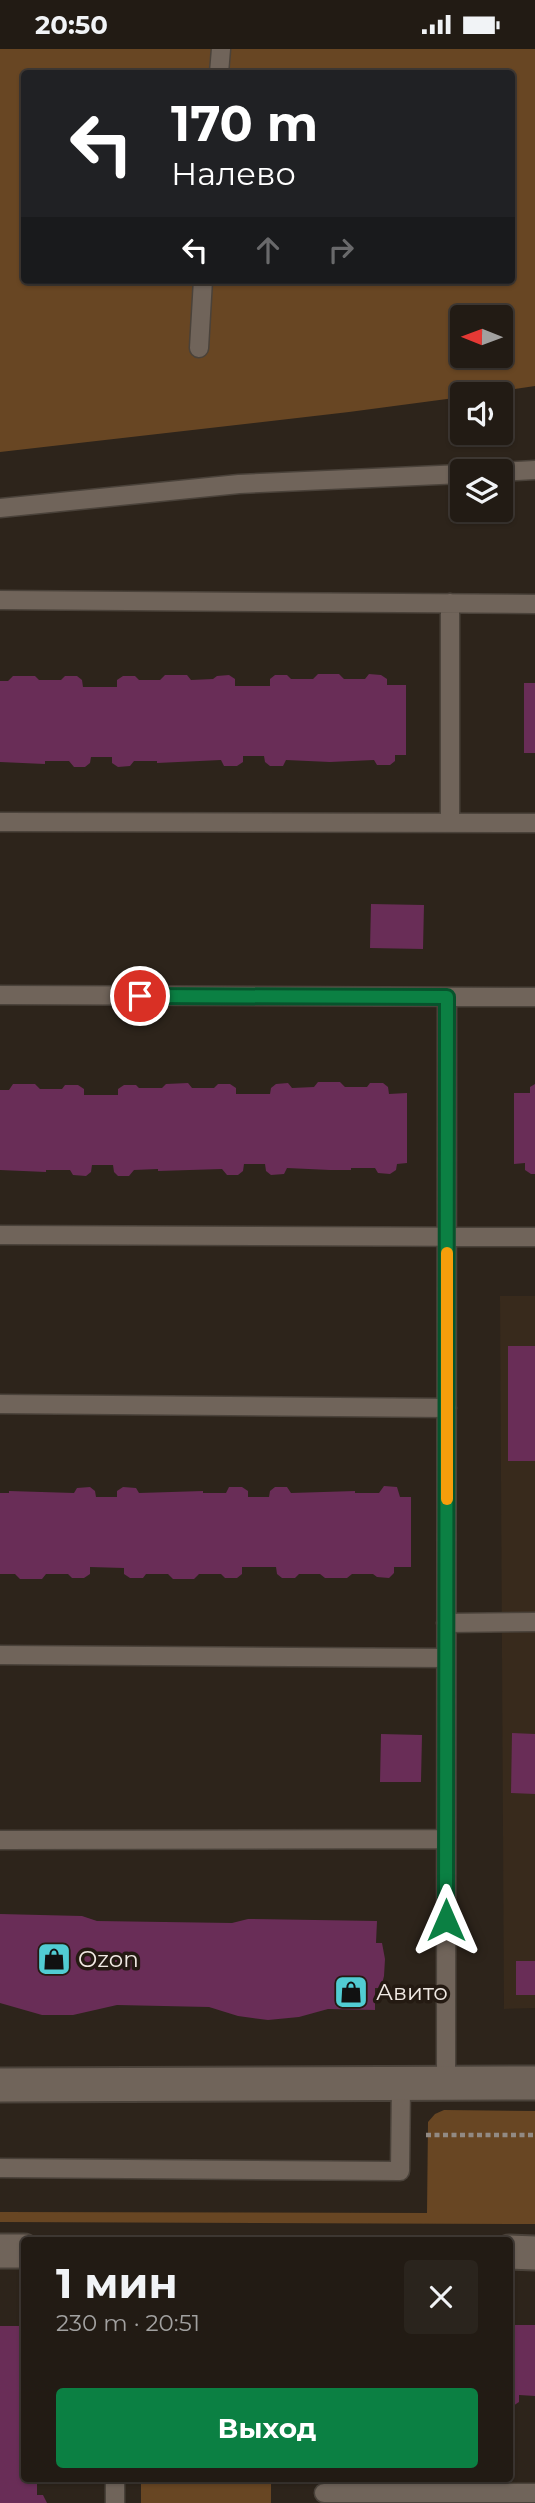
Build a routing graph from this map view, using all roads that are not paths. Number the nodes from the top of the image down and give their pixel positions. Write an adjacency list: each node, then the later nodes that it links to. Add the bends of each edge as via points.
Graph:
1 (221, 49): 2 (lane)
2 (219, 70)
3 (202, 284): 4 (lane)
4 (199, 348)
5 (535, 470): 6 (lane)
6 (513, 471)
7 (450, 475): 8 (lane, via 239,484)
8 (0, 507)
9 (0, 600): 10 (lane)
10 (450, 603): 11 (lane); 13 (lane)
11 (535, 604)
12 (0, 823): 13 (lane)
13 (450, 823): 14 (lane)
14 (535, 823)
15 (0, 995): 16 (lane)
16 (447, 997): 17 (lane); 19 (lane)
17 (535, 997)
18 (0, 1235): 19 (lane)
19 (447, 1237): 20 (lane); 22 (lane)
20 (535, 1237)
21 (0, 1404): 22 (lane)
22 (447, 1408): 24 (lane)
23 (535, 1622): 24 (lane)
24 (446, 1623): 26 (lane)
25 (0, 1655): 26 (lane)
26 (446, 1658): 27 (lane)
27 (446, 1839): 28 (lane); 31 (lane)
28 (0, 1840)
29 (535, 2083): 31 (street)
30 (401, 2084): 31 (street); 32 (street); 33 (lane, via 401,2171)
31 (446, 2084)
32 (0, 2085)
33 (0, 2168)
34 (0, 2251): 35 (street)
35 (21, 2251)
36 (513, 2252): 37 (street)
37 (535, 2253)
38 (115, 2482): 41 (lane)
39 (324, 2491): 40 (lane)
40 (535, 2493)
41 (115, 2503)

